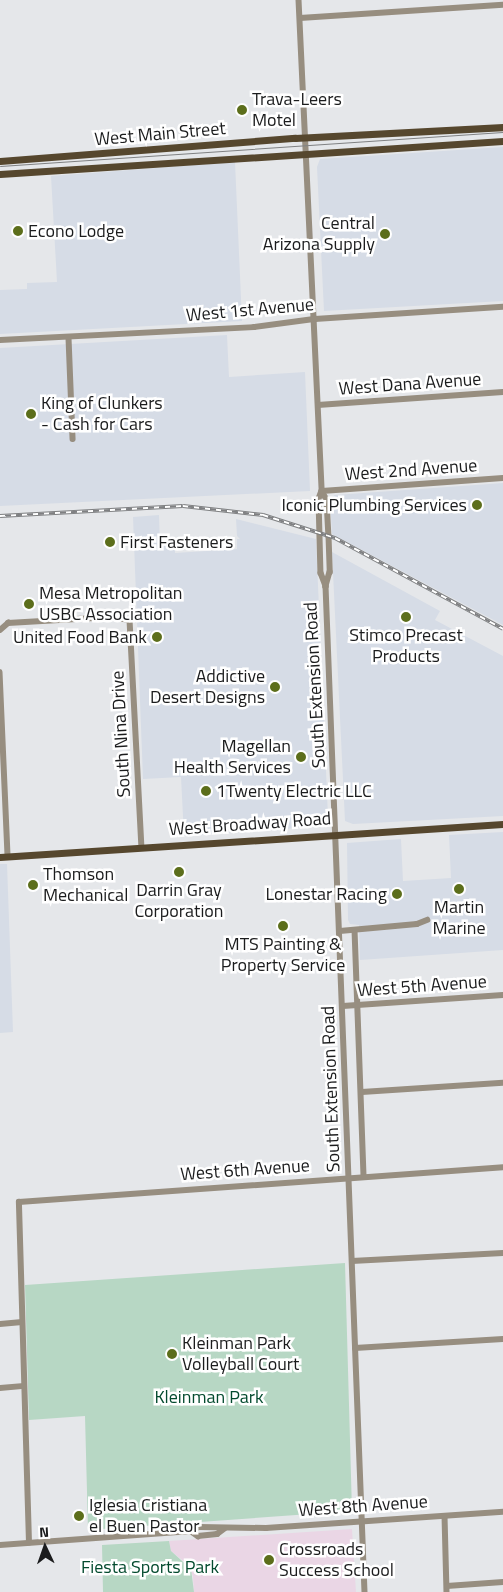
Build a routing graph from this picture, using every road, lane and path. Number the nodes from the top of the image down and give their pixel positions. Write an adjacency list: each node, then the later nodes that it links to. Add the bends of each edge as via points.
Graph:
1 (299, 0): 3 (street, South Extension Road)
2 (503, 5): 3 (street)
3 (300, 18): 6 (street, South Extension Road)
4 (503, 127): 6 (main road, West Main Street)
5 (503, 140): 7 (main road, West Main Street)
6 (306, 142): 7 (street, South Extension Road); 8 (main road, West Main Street)
7 (307, 154): 9 (main road, West Main Street); 11 (street, South Extension Road)
8 (0, 162)
9 (0, 174)
10 (503, 307): 11 (street, West 1st Avenue)
11 (315, 319): 12 (street, West 1st Avenue, via 254,327); 15 (street, South Extension Road)
12 (69, 338): 13 (street, West 1st Avenue); 16 (street)
13 (0, 340)
14 (503, 392): 15 (street, West Dana Avenue)
15 (318, 405): 18 (street, South Extension Road)
16 (72, 439)
17 (503, 478): 18 (street, West 2nd Avenue)
18 (322, 491): 22 (street, South Extension Road, via 319,499 320,557 326,586)
19 (1, 629): 23 (street, South Nina Drive, via 8,623 126,616 130,620)
20 (0, 672): 24 (street)
21 (503, 824): 22 (main road, West Broadway Road)
22 (337, 834): 23 (main road, West Broadway Road); 27 (street, South Extension Road)
23 (142, 847): 24 (main road, West Broadway Road)
24 (4, 856)
25 (427, 920): 26 (street, via 417,924)
26 (355, 930): 27 (street); 29 (street, South Extension Road)
27 (340, 931): 30 (street, South Extension Road)
28 (503, 995): 29 (street, West 5th Avenue)
29 (358, 1005): 30 (street, West 5th Avenue); 32 (street, South Extension Road)
30 (343, 1006): 35 (street, South Extension Road)
31 (503, 1083): 32 (street)
32 (362, 1092): 34 (street, South Extension Road)
33 (503, 1167): 34 (street, West 6th Avenue)
34 (364, 1177): 35 (street, West 6th Avenue)
35 (349, 1178): 37 (street, South Extension Road); 38 (street, West 6th Avenue, via 18,1202)
36 (503, 1253): 37 (street)
37 (352, 1261): 41 (street, South Extension Road)
38 (22, 1322): 39 (street); 42 (street)
39 (0, 1324)
40 (503, 1339): 41 (street)
41 (355, 1348): 46 (street, South Extension Road)
42 (24, 1386): 43 (street); 47 (street)
43 (0, 1388)
44 (503, 1512): 45 (street, West 8th Avenue)
45 (445, 1516): 46 (street, West 8th Avenue); 50 (street)
46 (362, 1522): 47 (street, West 8th Avenue, via 224,1529 199,1527 191,1531); 51 (street, South Extension Road)
47 (29, 1543): 48 (street, West 8th Avenue)
48 (0, 1545)
49 (503, 1582): 50 (street)
50 (447, 1589)
51 (364, 1592)

